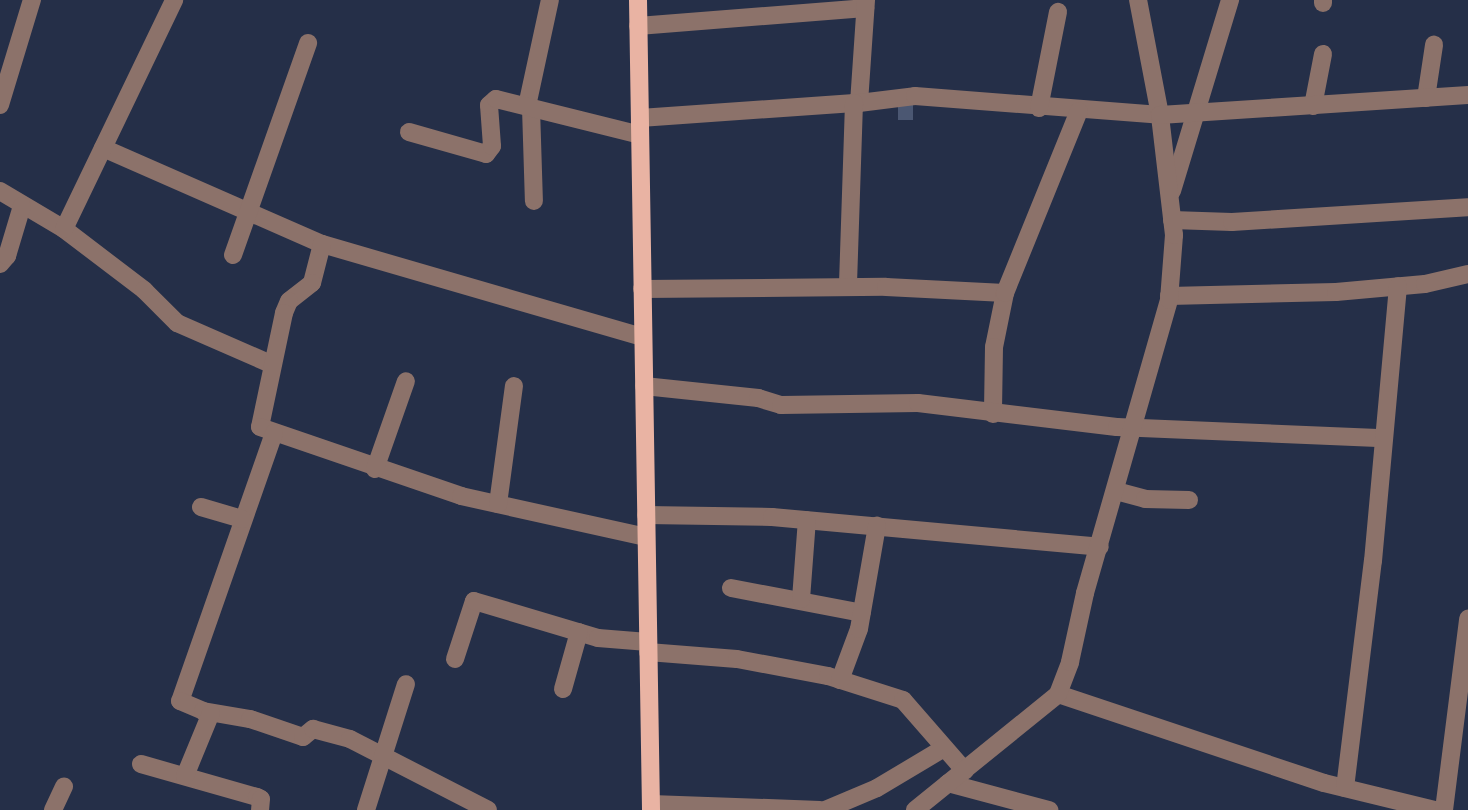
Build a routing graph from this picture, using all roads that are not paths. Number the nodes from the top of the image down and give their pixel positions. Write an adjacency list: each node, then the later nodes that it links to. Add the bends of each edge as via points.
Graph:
1 (32, 0): 16 (street)
2 (174, 0): 25 (street)
3 (550, 0): 18 (street)
4 (638, 0): 9 (main road)
5 (1138, 0): 22 (street)
6 (1230, 0): 21 (street)
7 (866, 4): 9 (street); 15 (street)
8 (1058, 12): 19 (street)
9 (638, 26): 23 (main road)
10 (308, 43): 31 (street)
11 (1434, 45): 14 (street)
12 (1323, 54): 17 (street)
13 (1468, 95): 14 (street)
14 (1426, 98): 17 (street)
15 (856, 103): 19 (street, via 915,96); 23 (street); 39 (street)
16 (0, 105)
17 (1313, 106): 21 (street)
18 (529, 107): 23 (street); 24 (street, via 490,100 492,146 486,154); 28 (street)
19 (1039, 108): 20 (street)
20 (1079, 111): 22 (street); 41 (street)
21 (1199, 112): 22 (street); 27 (street)
22 (1160, 115): 27 (street)
23 (640, 127): 40 (main road)
24 (409, 132)
25 (103, 148): 31 (street); 33 (street)
26 (0, 191): 29 (street)
27 (1170, 195): 32 (street)
28 (534, 201)
29 (22, 206): 33 (street); 36 (street, via 7,256)
30 (1468, 207): 32 (street, via 1232,222)
31 (246, 212): 34 (street); 35 (street)
32 (1172, 220): 42 (street)
33 (64, 229): 44 (street, via 144,290 177,323)
34 (322, 244): 43 (street); 44 (street, via 312,283 289,301)
35 (233, 255)
36 (0, 264)
37 (1468, 274): 38 (street)
38 (1398, 286): 42 (street); 51 (street)
39 (848, 287): 40 (street); 41 (street)
40 (642, 289): 43 (main road)
41 (1005, 293): 48 (street, via 994,348)
42 (1169, 296): 49 (street)
43 (643, 337): 47 (main road)
44 (271, 364): 50 (street, via 258,421 260,427)
45 (406, 381): 52 (street)
46 (514, 386): 55 (street)
47 (644, 386): 48 (street, via 758,398 781,405 918,403); 57 (main road)
48 (993, 414): 49 (street)
49 (1134, 428): 51 (street); 53 (street)
50 (274, 433): 52 (street); 58 (street)
51 (1384, 438): 81 (street)
52 (375, 469): 55 (street)
53 (1115, 491): 54 (street, via 1145,499); 62 (street)
54 (1189, 500)
55 (498, 504): 61 (street)
56 (201, 507): 58 (street)
57 (646, 514): 59 (street); 61 (main road)
58 (242, 519): 74 (street, via 180,695 182,704)
59 (807, 520): 60 (street); 64 (street)
60 (877, 526): 62 (street); 65 (street)
61 (646, 537): 68 (main road)
62 (1100, 547): 73 (street)
63 (732, 588): 64 (street)
64 (801, 599): 65 (street)
65 (862, 613): 70 (street)
66 (1468, 619): 92 (street)
67 (579, 632): 68 (street); 69 (street, via 474,601); 72 (street)
68 (648, 647): 70 (street); 82 (main road)
69 (455, 659)
70 (840, 680): 76 (street, via 903,700)
71 (406, 684): 75 (street)
72 (563, 689)
73 (1058, 694): 76 (street); 81 (street)
74 (211, 713): 75 (street, via 250,719 303,737 319,729); 78 (street)
75 (383, 756): 85 (street); 86 (street)
76 (955, 760): 79 (street); 88 (street)
77 (141, 764): 78 (street)
78 (185, 776): 84 (street, via 261,799)
79 (948, 783): 89 (street); 90 (street)
80 (64, 786): 83 (street)
81 (1345, 788): 91 (street)
82 (651, 807): 87 (street)
83 (53, 810)
84 (260, 810)
85 (366, 810)
86 (488, 810)
87 (820, 810)
88 (825, 810)
89 (915, 810)
90 (1049, 810)
91 (1435, 810)
92 (1444, 810)

